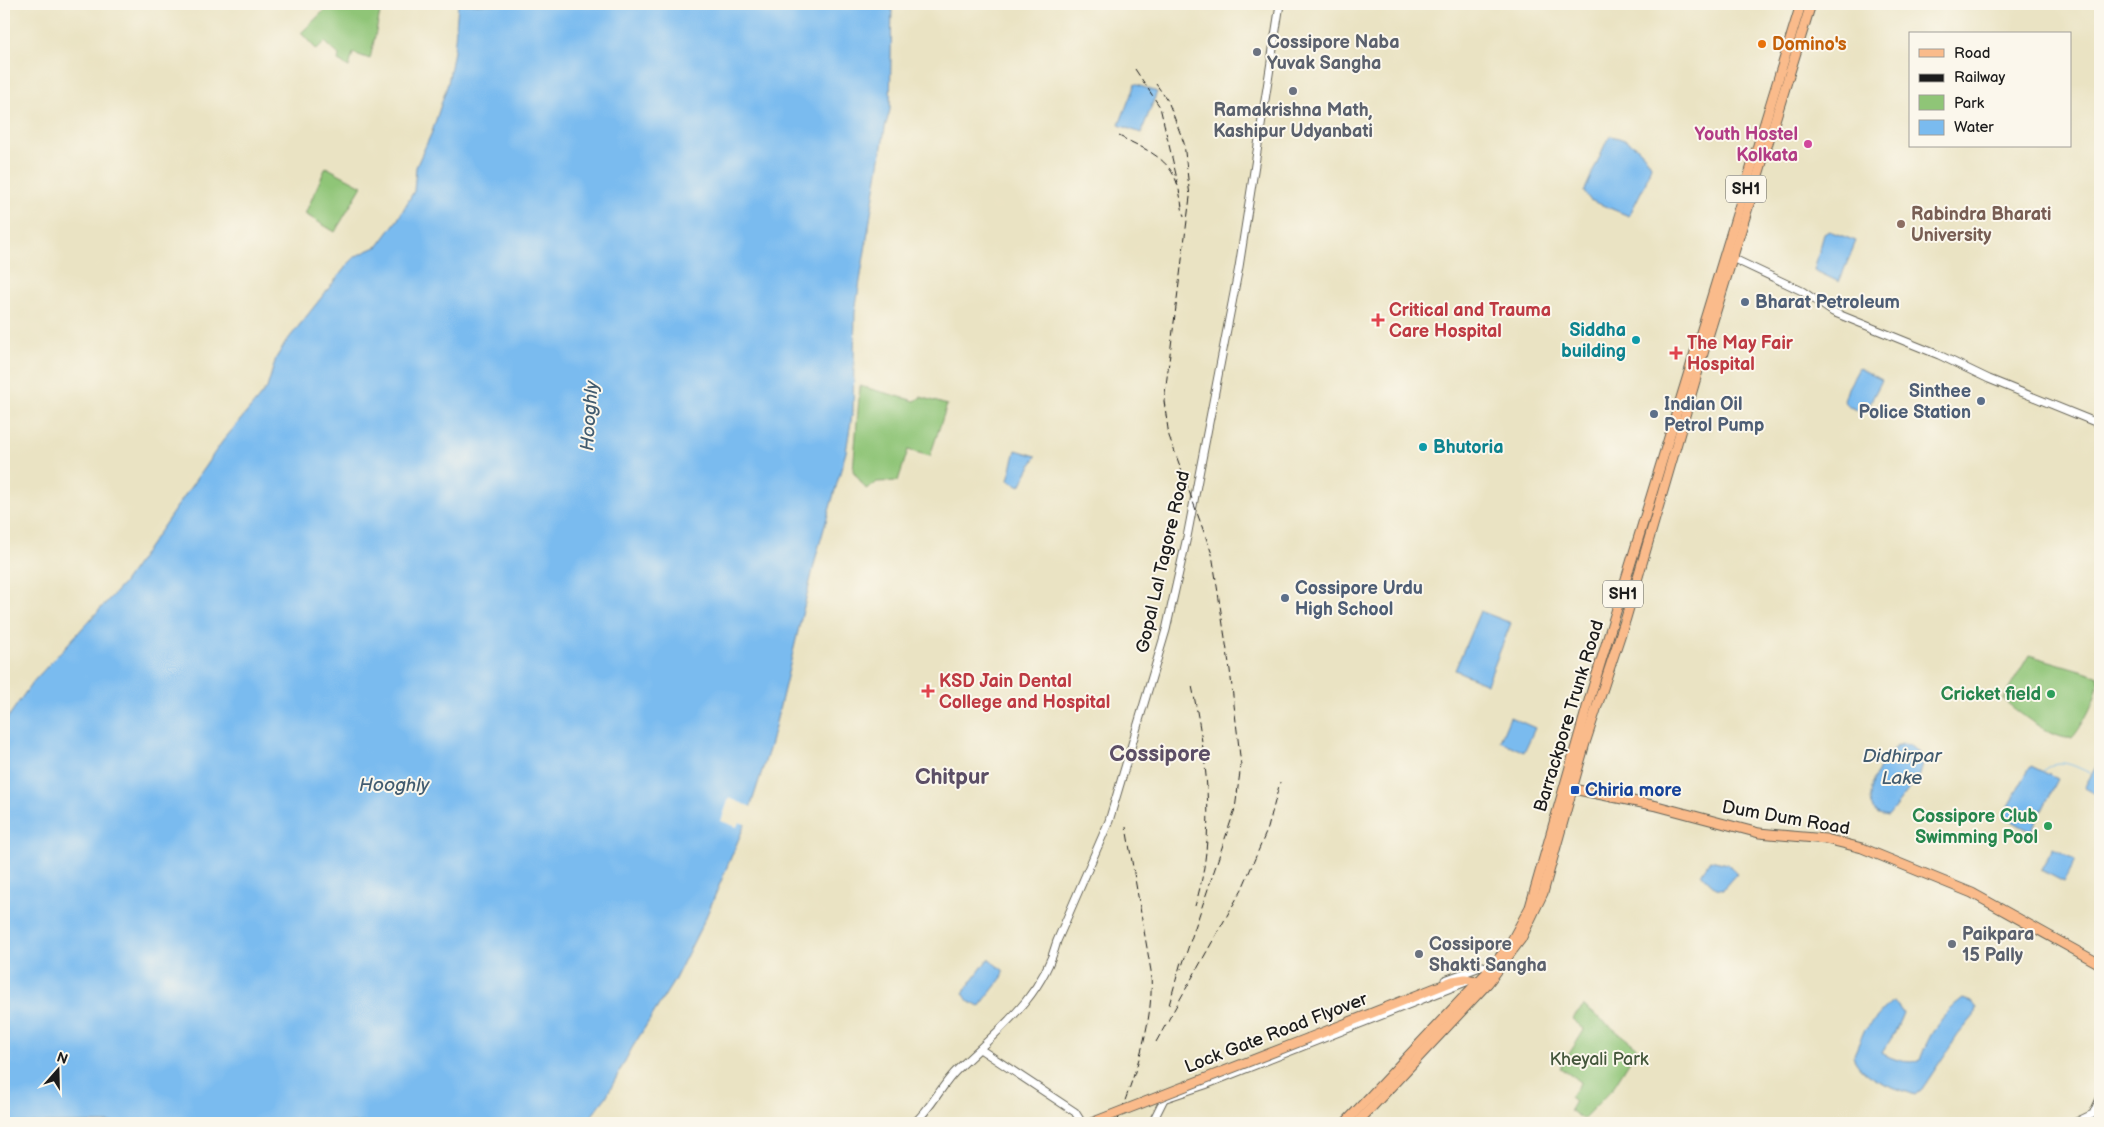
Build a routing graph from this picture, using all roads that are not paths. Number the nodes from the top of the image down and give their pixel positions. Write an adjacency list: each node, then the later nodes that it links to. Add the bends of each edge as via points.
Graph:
1 (1280, 4): 13 (street, Gopal Lal Tagore Road, via 1239,267 1166,630 1109,820 1057,941 1052,961 1037,987 1008,1024)
2 (1802, 4): 6 (main road, Barrackpore Trunk Road / SH1)
3 (1811, 4): 4 (main road, Barrackpore Trunk Road / SH1)
4 (1732, 258): 5 (street, via 1802,291 1833,312); 7 (main road, Barrackpore Trunk Road / SH1)
5 (2100, 424)
6 (1614, 620): 7 (main road); 8 (main road, Barrackpore Trunk Road / SH1)
7 (1624, 623): 9 (main road, Barrackpore Trunk Road / SH1)
8 (1563, 787): 9 (main road, Dum Dum Road); 11 (main road, Barrackpore Trunk Road / SH1, via 1530,907)
9 (1573, 790): 10 (main road, Dum Dum Road, via 1658,806 1759,834 1826,839 1862,848 1972,893); 11 (main road, Barrackpore Trunk Road / SH1, via 1543,893 1521,939)
10 (2100, 964)
11 (1495, 969): 12 (main road, Barrackpore Trunk Road / SH1); 14 (street, via 1483,966 1467,970 1170,1089)
12 (1480, 981): 14 (street); 18 (main road, Lock Gate Road Flyover, bridge, via 1460,979); 20 (main road, Barrackpore Trunk Road / SH1); 21 (main road, Barrackpore Trunk Road / SH1)
13 (980, 1049): 16 (street, via 1075,1112); 17 (street, Gopal Lal Tagore Road, via 954,1073)
14 (1163, 1099): 19 (street)
15 (2100, 1099): 22 (street, via 2093,1114)
16 (1079, 1122)
17 (914, 1123)
18 (1091, 1123)
19 (1152, 1123)
20 (1345, 1123)
21 (1357, 1123)
22 (2074, 1123)

